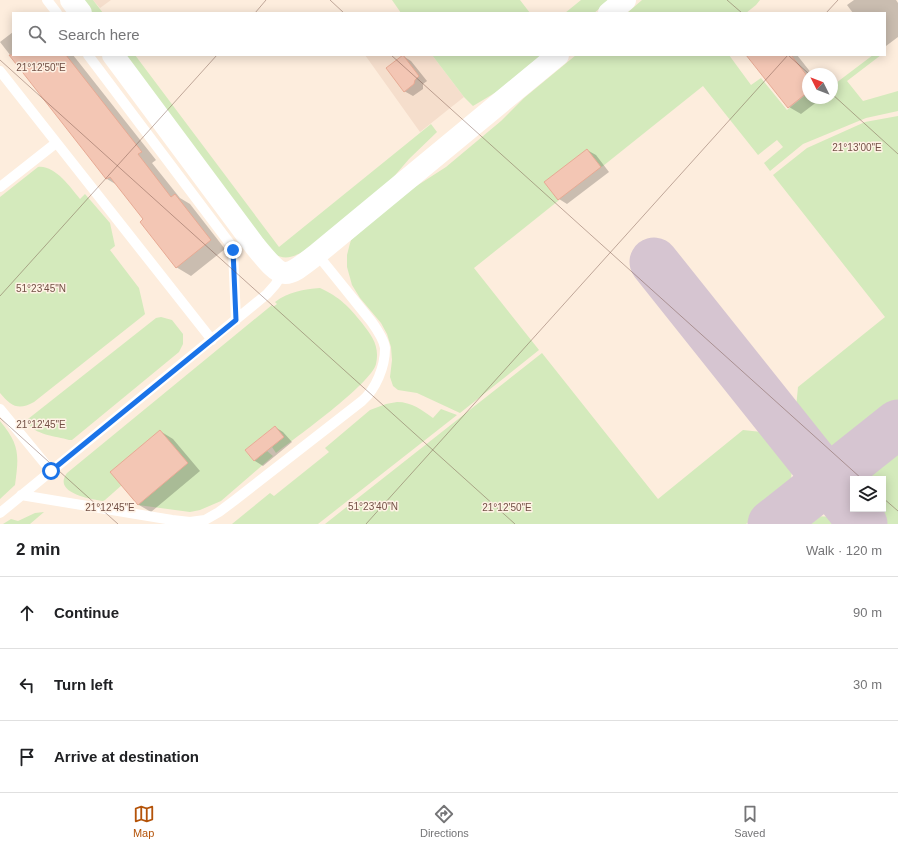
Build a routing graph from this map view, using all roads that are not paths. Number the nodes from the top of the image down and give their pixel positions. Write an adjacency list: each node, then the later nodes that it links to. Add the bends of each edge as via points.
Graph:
1 (47, 0): 4 (lane)
2 (71, 0): 5 (street)
3 (625, 0): 6 (street)
4 (55, 12)
5 (80, 12)
6 (611, 12)
7 (89, 56): 15 (lane, via 231,245)
8 (114, 56): 14 (street, via 255,246 267,261)
9 (557, 56): 13 (street)
10 (0, 71): 11 (lane)
11 (56, 143): 12 (lane); 16 (lane)
12 (0, 187)
13 (317, 254): 14 (street, via 292,272); 21 (lane, via 378,331 385,347 382,367 376,382 370,394 362,401)
14 (283, 273): 15 (lane, via 276,285)
15 (236, 320): 16 (lane)
16 (212, 340): 18 (lane)
17 (0, 409): 18 (lane)
18 (51, 471): 19 (lane)
19 (21, 495): 20 (lane); 21 (lane, via 172,520)
20 (0, 513)
21 (206, 522)

